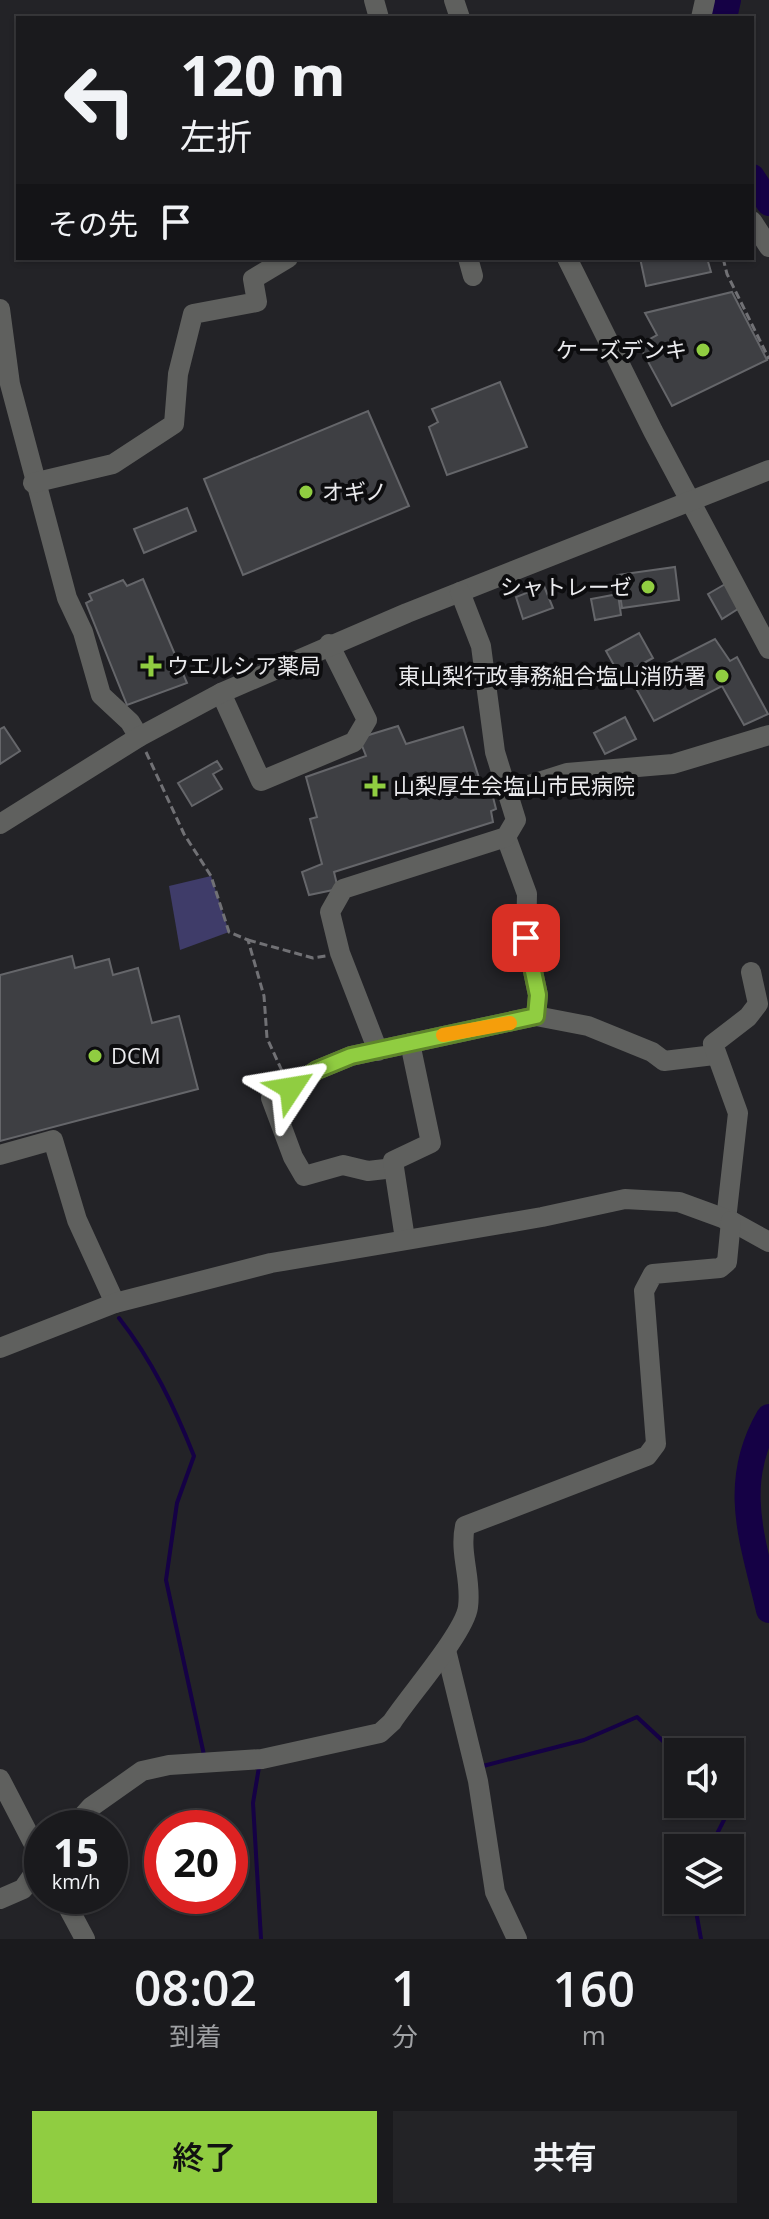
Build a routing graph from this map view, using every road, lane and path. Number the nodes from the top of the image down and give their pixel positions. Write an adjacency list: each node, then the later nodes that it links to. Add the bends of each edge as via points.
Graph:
1 (754, 224): 2 (street)
2 (769, 247)
3 (285, 260): 9 (street, via 253,279 257,302 193,314 178,374 174,424 113,464)
4 (568, 260): 10 (street)
5 (724, 260): 7 (path)
6 (0, 309): 9 (street, via 10,384)
7 (769, 359)
8 (769, 470): 10 (street)
9 (33, 483): 16 (street, via 101,695)
10 (690, 500): 11 (street); 13 (street)
11 (460, 592): 12 (street); 17 (street, via 481,646 495,752)
12 (329, 644): 14 (street); 14 (street, via 367,720 354,742 261,781)
13 (769, 649)
14 (221, 693): 16 (street)
15 (769, 735): 17 (street, via 673,764 567,773)
16 (139, 737): 18 (street); 20 (path, via 184,834 211,876 229,932)
17 (507, 792): 19 (street, via 516,820)
18 (0, 824)
19 (506, 837): 21 (street, via 343,889 330,912); 23 (street, via 527,894 526,938 538,995)
20 (248, 940): 21 (path, via 313,958); 27 (path, via 264,996 267,1038)
21 (340, 953): 25 (street)
22 (751, 972): 26 (street, via 758,1004 713,1044)
23 (536, 1016): 24 (street); 26 (street, via 588,1026 664,1061)
24 (410, 1043): 25 (street); 29 (street, via 431,1143 393,1161)
25 (378, 1051): 27 (street, via 317,1070)
26 (714, 1055): 30 (street, via 738,1113)
27 (290, 1089): 29 (street, via 271,1098 304,1176 343,1165 368,1171)
28 (0, 1155): 33 (street, via 53,1140 77,1220)
29 (394, 1168): 31 (street)
30 (729, 1220): 31 (street, via 679,1202 625,1199); 32 (street); 35 (street, via 727,1262 720,1268 653,1274 644,1291 656,1444 647,1456 465,1526 461,1546 469,1606)
31 (405, 1239): 33 (street, via 271,1263)
32 (766, 1240)
33 (115, 1303): 34 (street)
34 (0, 1348)
35 (446, 1650): 37 (street, via 380,1733 237,1761 142,1771); 43 (street, via 478,1781 495,1892)
36 (0, 1779): 38 (street)
37 (88, 1810)
38 (24, 1826)
39 (24, 1888): 40 (street)
40 (0, 1899)
41 (72, 1914): 42 (street)
42 (85, 1939)
43 (517, 1939)

